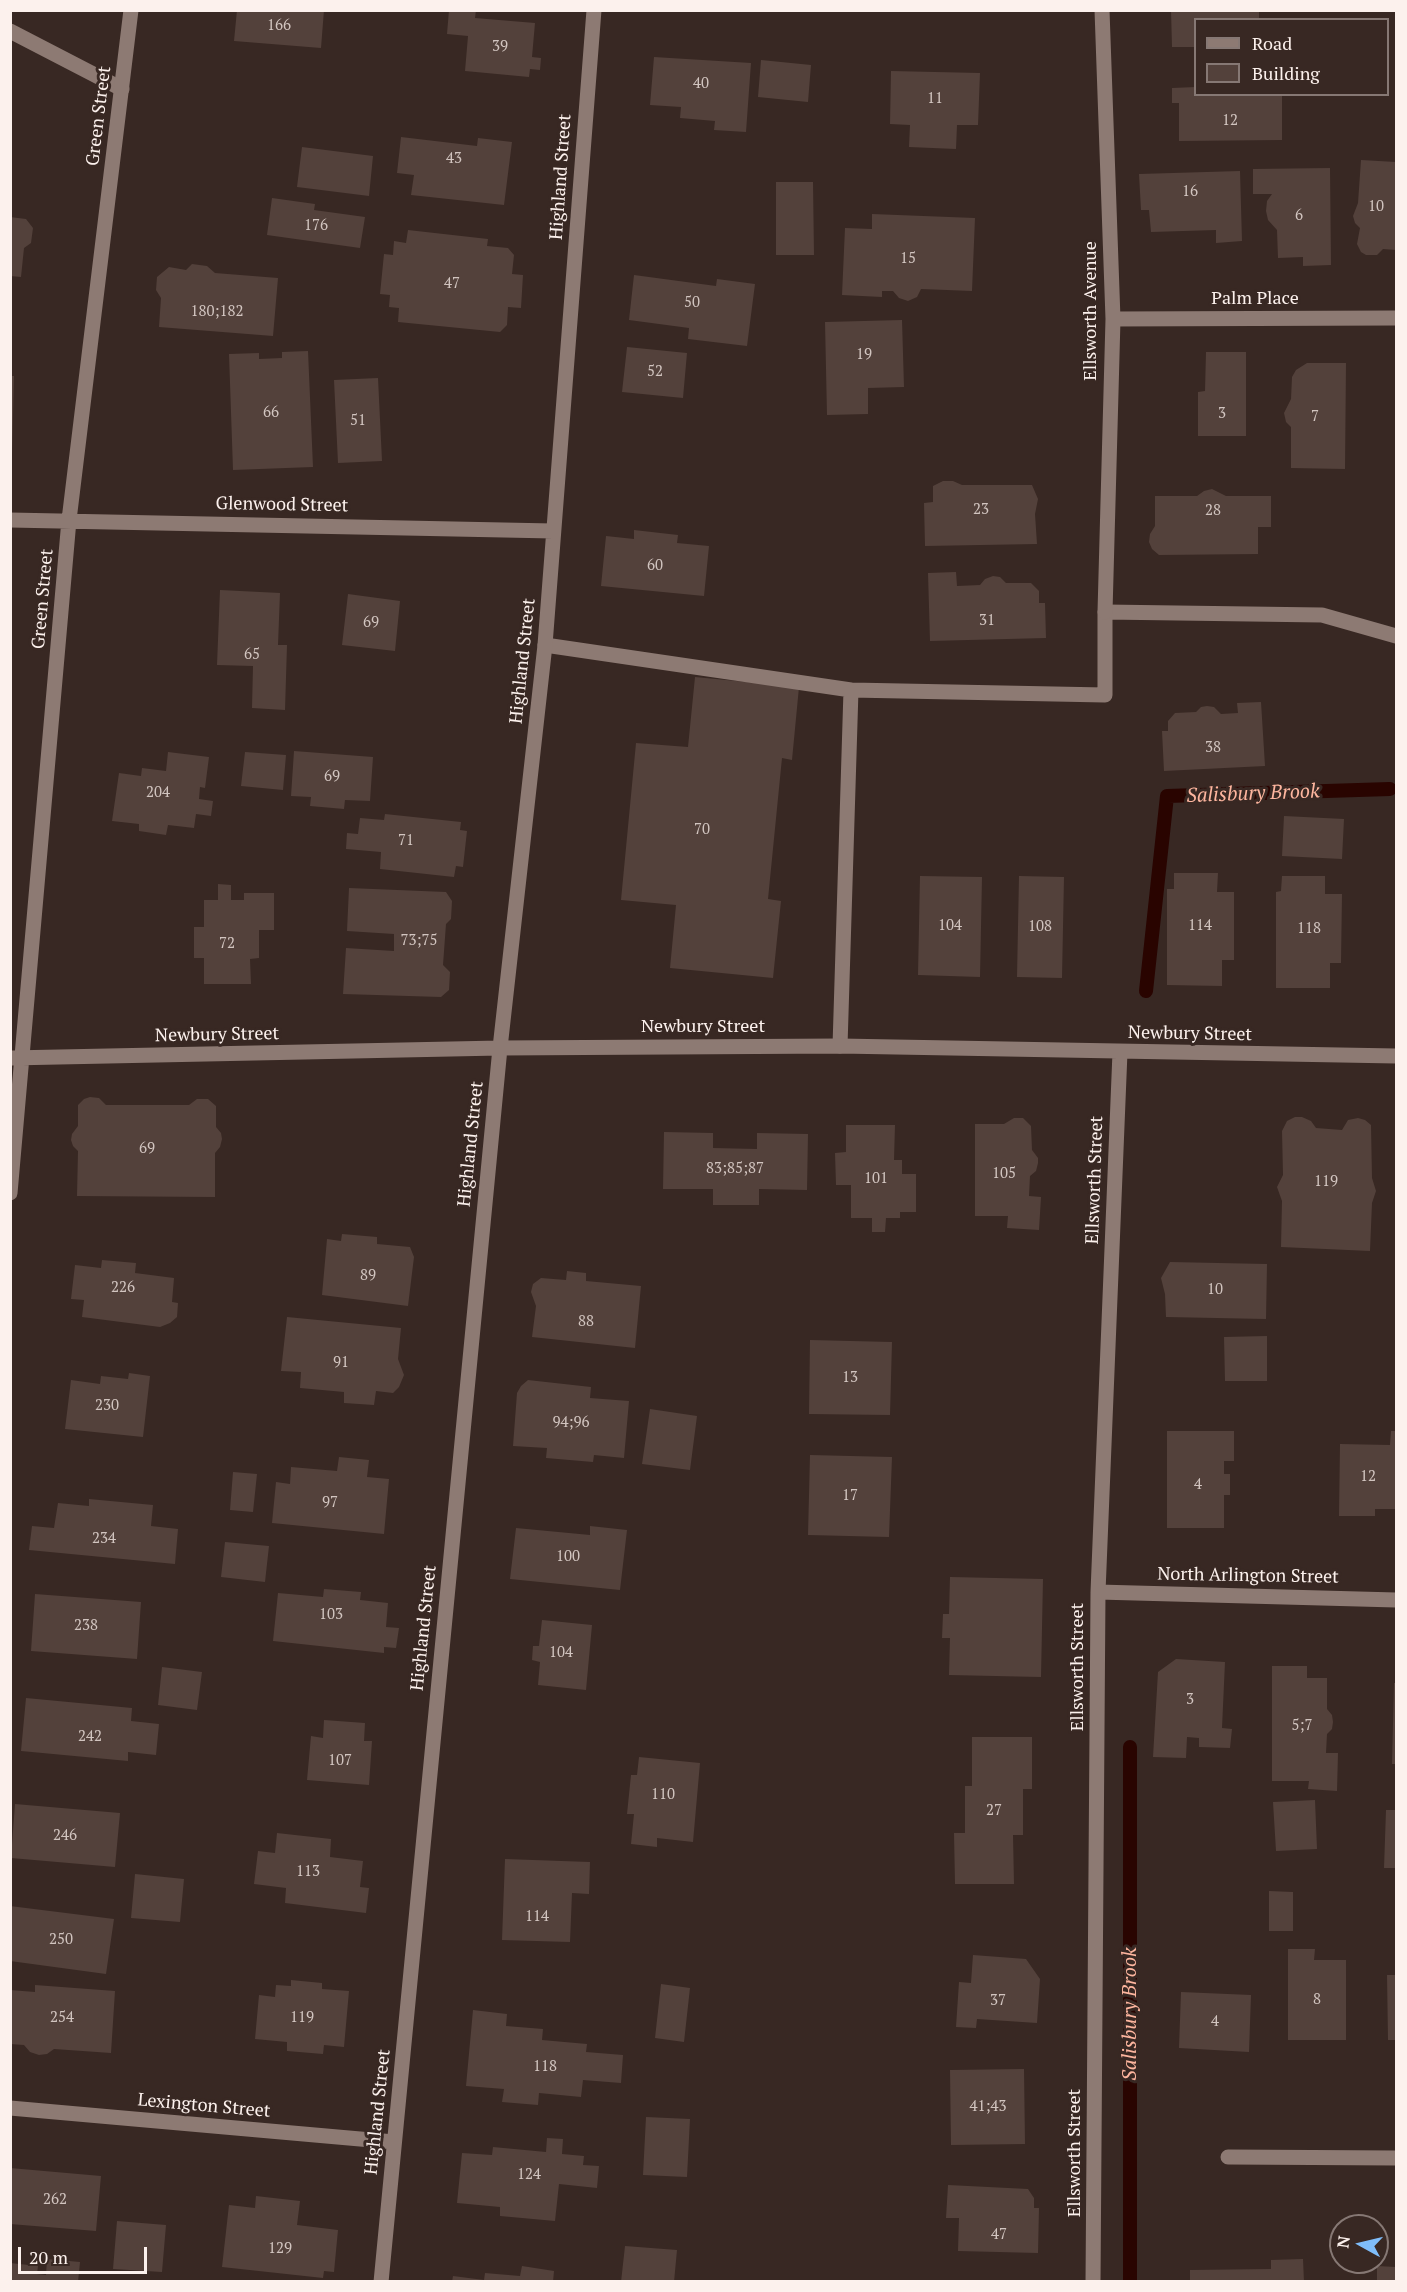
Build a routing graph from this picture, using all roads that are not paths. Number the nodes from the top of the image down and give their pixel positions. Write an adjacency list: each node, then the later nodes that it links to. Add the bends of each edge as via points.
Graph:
1 (131, 10): 5 (street, Green Street)
2 (594, 10): 10 (street, Highland Street)
3 (1102, 10): 7 (street, Ellsworth Avenue)
4 (10, 31): 5 (street)
5 (122, 89): 9 (street, Green Street)
6 (1396, 318): 7 (street, Palm Place)
7 (1113, 319): 11 (street, Ellsworth Avenue)
8 (10, 520): 9 (street, Glenwood Street)
9 (69, 520): 10 (street, Glenwood Street); 19 (street, Green Street)
10 (554, 531): 13 (street, Highland Street)
11 (1105, 612): 12 (street, via 1322,615); 14 (street, Ellsworth Avenue, via 1105,695)
12 (1396, 636)
13 (545, 645): 14 (street); 16 (street, Highland Street)
14 (851, 690): 15 (street)
15 (840, 1046): 16 (street, Newbury Street); 17 (street, Newbury Street)
16 (500, 1048): 19 (street, Newbury Street); 24 (street, Highland Street)
17 (1120, 1052): 18 (street, Newbury Street); 21 (street, Ellsworth Street)
18 (1396, 1056)
19 (17, 1058): 20 (street, Green Street)
20 (10, 1193)
21 (1098, 1592): 22 (street, North Arlington Street); 28 (street, Ellsworth Street)
22 (1396, 1600)
23 (10, 2108): 24 (street, Lexington Street)
24 (394, 2142): 27 (street, Highland Street)
25 (1228, 2157): 26 (street)
26 (1396, 2158)
27 (381, 2282)
28 (1093, 2282)

